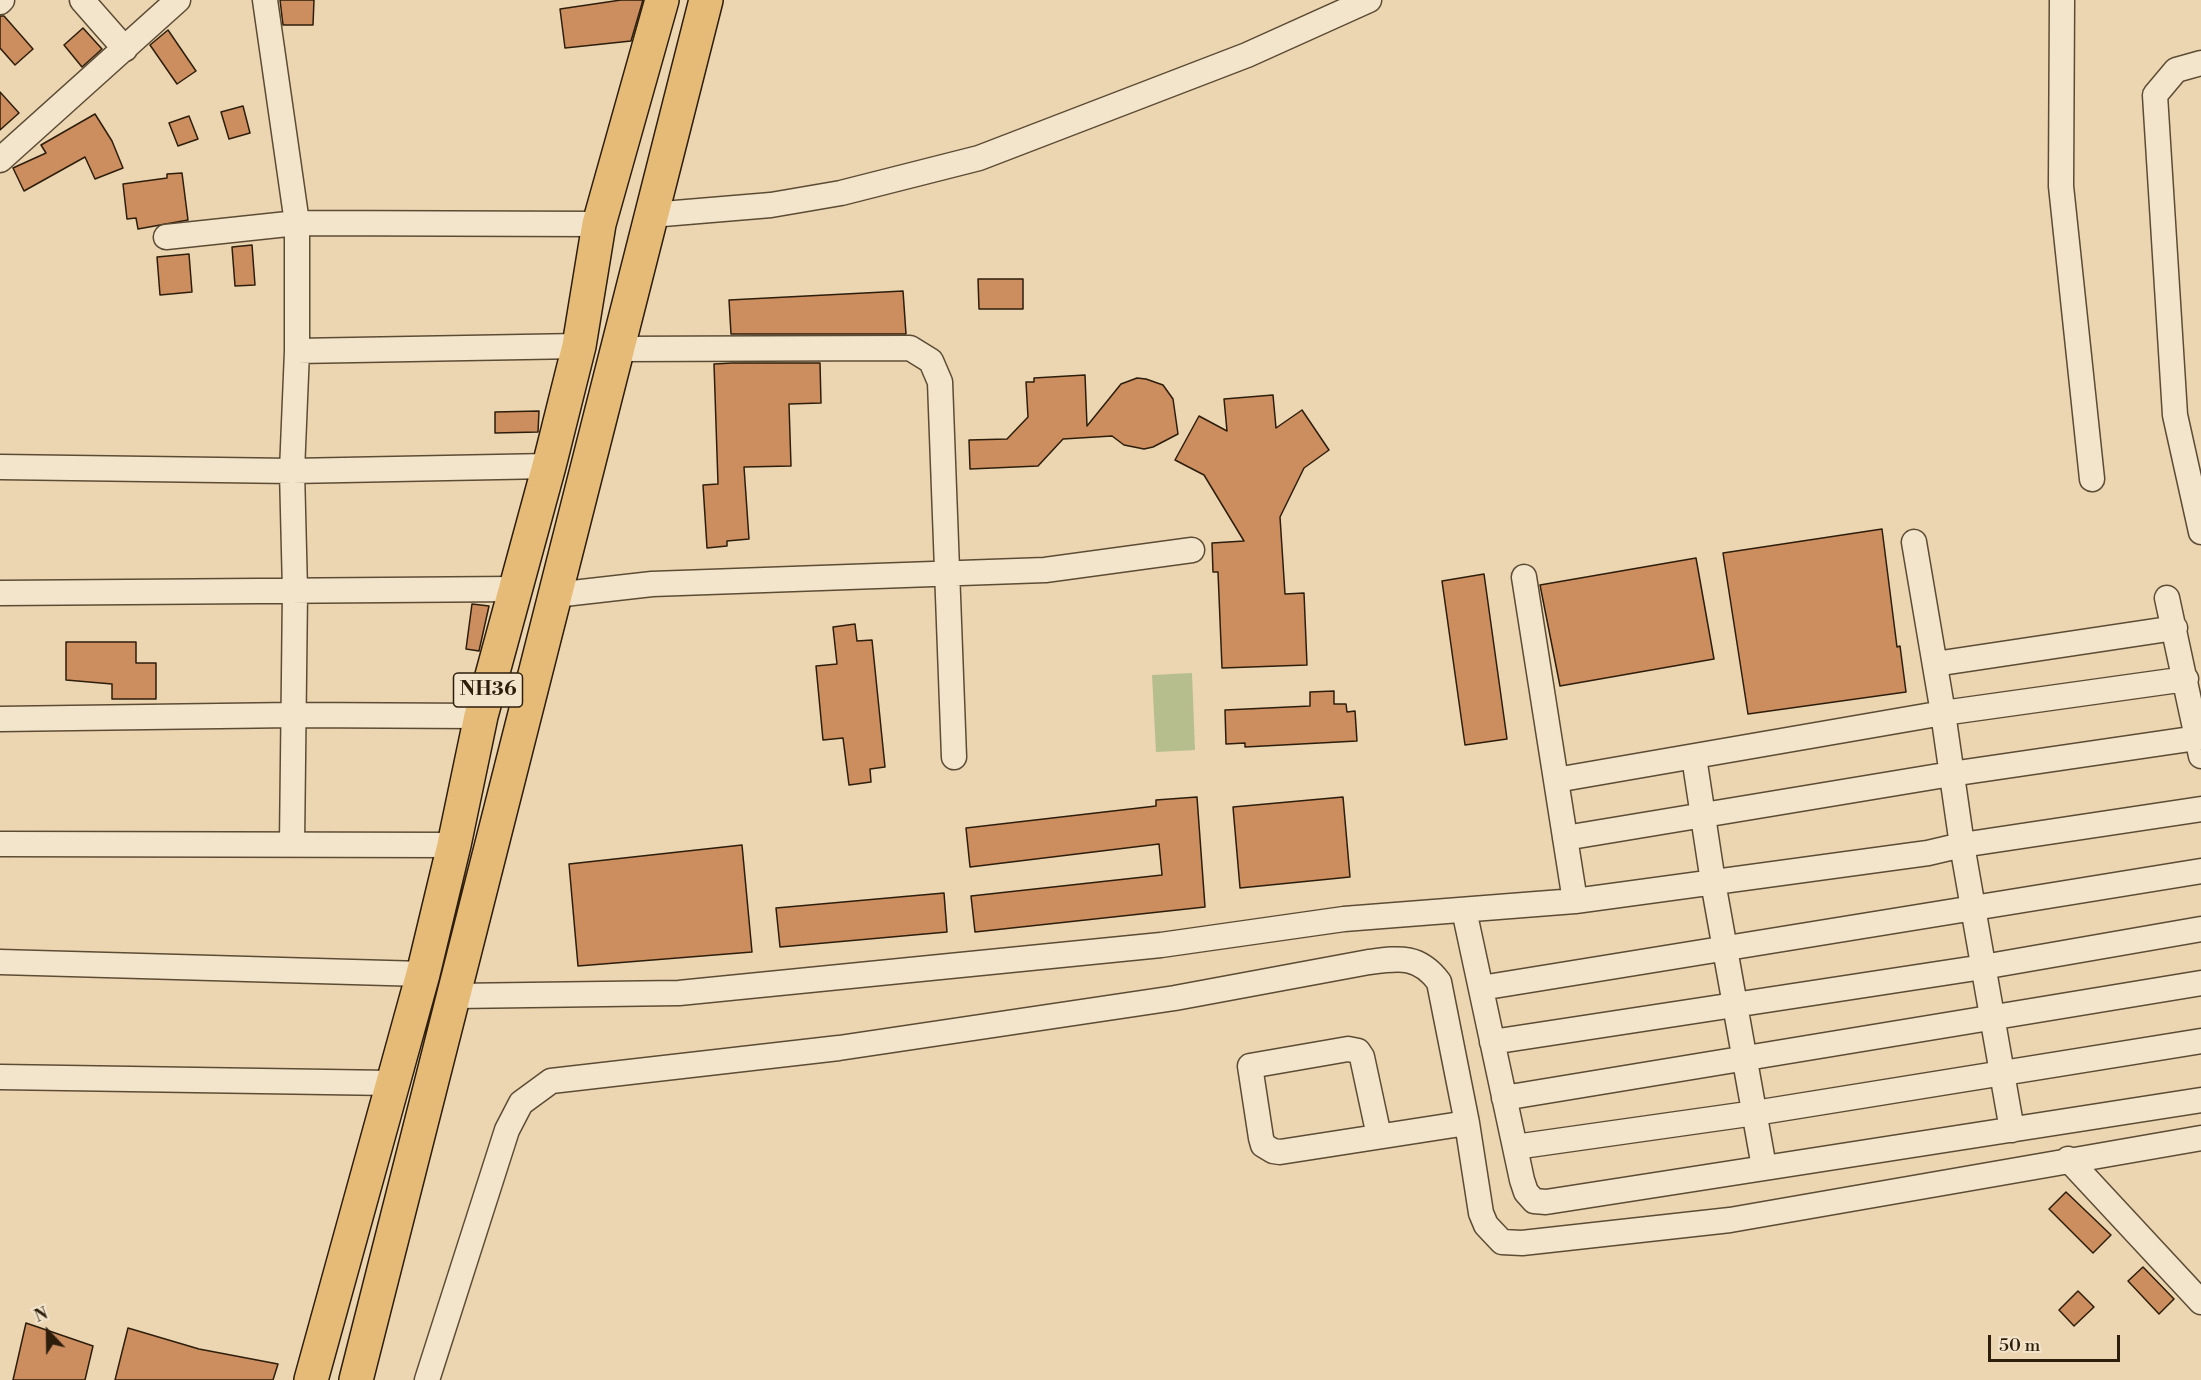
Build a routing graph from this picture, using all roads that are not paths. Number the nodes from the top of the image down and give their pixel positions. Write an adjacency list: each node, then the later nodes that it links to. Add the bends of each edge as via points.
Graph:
1 (82, 0): 8 (street)
2 (178, 0): 8 (street)
3 (265, 0): 12 (street)
4 (662, 0): 13 (highway, NH36)
5 (706, 0): 11 (highway, NH36)
6 (1370, 0): 11 (street, via 1247,55 979,158 818,197)
7 (2062, 0): 21 (street, via 2061,186)
8 (125, 49): 10 (street)
9 (2201, 63): 22 (street, via 2176,70 2155,95 2175,415)
10 (0, 160)
11 (651, 215): 16 (highway, NH36)
12 (297, 223): 13 (street); 14 (street); 17 (street)
13 (599, 225): 15 (highway, NH36)
14 (166, 237)
15 (579, 346): 17 (street); 18 (highway, NH36)
16 (617, 349): 25 (street, via 910,348 931,361 940,382); 30 (highway, NH36)
17 (297, 351): 20 (street)
18 (549, 466): 20 (street); 27 (highway, NH36)
19 (0, 467): 20 (street)
20 (292, 471): 28 (street)
21 (2092, 479)
22 (2201, 532)
23 (1914, 542): 33 (street)
24 (1192, 550): 25 (street, via 1045,570)
25 (948, 572): 30 (street, via 652,584); 41 (street)
26 (1524, 577): 43 (street)
27 (514, 589): 28 (street); 37 (highway, NH36)
28 (295, 591): 29 (street); 36 (street)
29 (0, 593)
30 (555, 595): 63 (highway, NH36)
31 (2167, 598): 32 (street)
32 (2175, 628): 33 (street); 34 (street)
33 (1935, 664): 35 (street)
34 (2186, 679): 35 (street); 39 (street)
35 (1943, 713): 40 (street); 42 (street)
36 (293, 715): 37 (street); 38 (street); 48 (street)
37 (481, 716): 49 (highway, NH36)
38 (0, 719)
39 (2199, 747): 42 (street)
40 (1694, 756): 43 (street); 45 (street)
41 (954, 757)
42 (1951, 774): 45 (street); 50 (street)
43 (1556, 780): 46 (street)
44 (2201, 809): 50 (street)
45 (1702, 814): 46 (street); 52 (street)
46 (1565, 838): 53 (street)
47 (0, 844): 48 (street)
48 (291, 844): 49 (street)
49 (454, 845): 60 (highway, NH36)
50 (1962, 845): 52 (street); 54 (street)
51 (2201, 871): 54 (street)
52 (1713, 882): 53 (street); 57 (street)
53 (1575, 901): 55 (street)
54 (1973, 908): 57 (street); 59 (street)
55 (1464, 910): 62 (street); 63 (street, via 1344,919 1161,945 680,993)
56 (2201, 929): 59 (street)
57 (1725, 949): 62 (street); 64 (street)
58 (0, 962): 60 (street)
59 (1983, 966): 64 (street); 65 (street)
60 (423, 974): 71 (highway, NH36)
61 (2201, 983): 65 (street)
62 (1481, 988): 67 (street)
63 (456, 996): 84 (highway, NH36)
64 (1735, 1004): 67 (street); 68 (street)
65 (1992, 1018): 68 (street); 69 (street)
66 (2201, 1041): 69 (street)
67 (1492, 1042): 72 (street)
68 (1745, 1058): 72 (street); 74 (street)
69 (2002, 1071): 74 (street); 76 (street)
70 (0, 1077): 71 (street)
71 (391, 1083): 83 (highway, NH36)
72 (1504, 1098): 79 (street)
73 (2201, 1100): 76 (street)
74 (1755, 1113): 79 (street); 81 (street)
75 (1467, 1123): 77 (street); 80 (street, via 1481,1213 1502,1242 1730,1220); 85 (street, via 1439,982 1428,968 1399,958 1175,998 839,1048 551,1081 521,1103 507,1130)
76 (2012, 1130): 81 (street)
77 (1379, 1136): 77 (street, via 1358,1051 1348,1049 1250,1066 1261,1138 1267,1149 1280,1152)
78 (2201, 1138): 80 (street)
79 (1515, 1147): 81 (street, via 1526,1192 1534,1201 1546,1202)
80 (2068, 1159): 82 (street)
81 (1764, 1167)
82 (2201, 1302)
83 (311, 1380)
84 (356, 1380)
85 (427, 1380)

